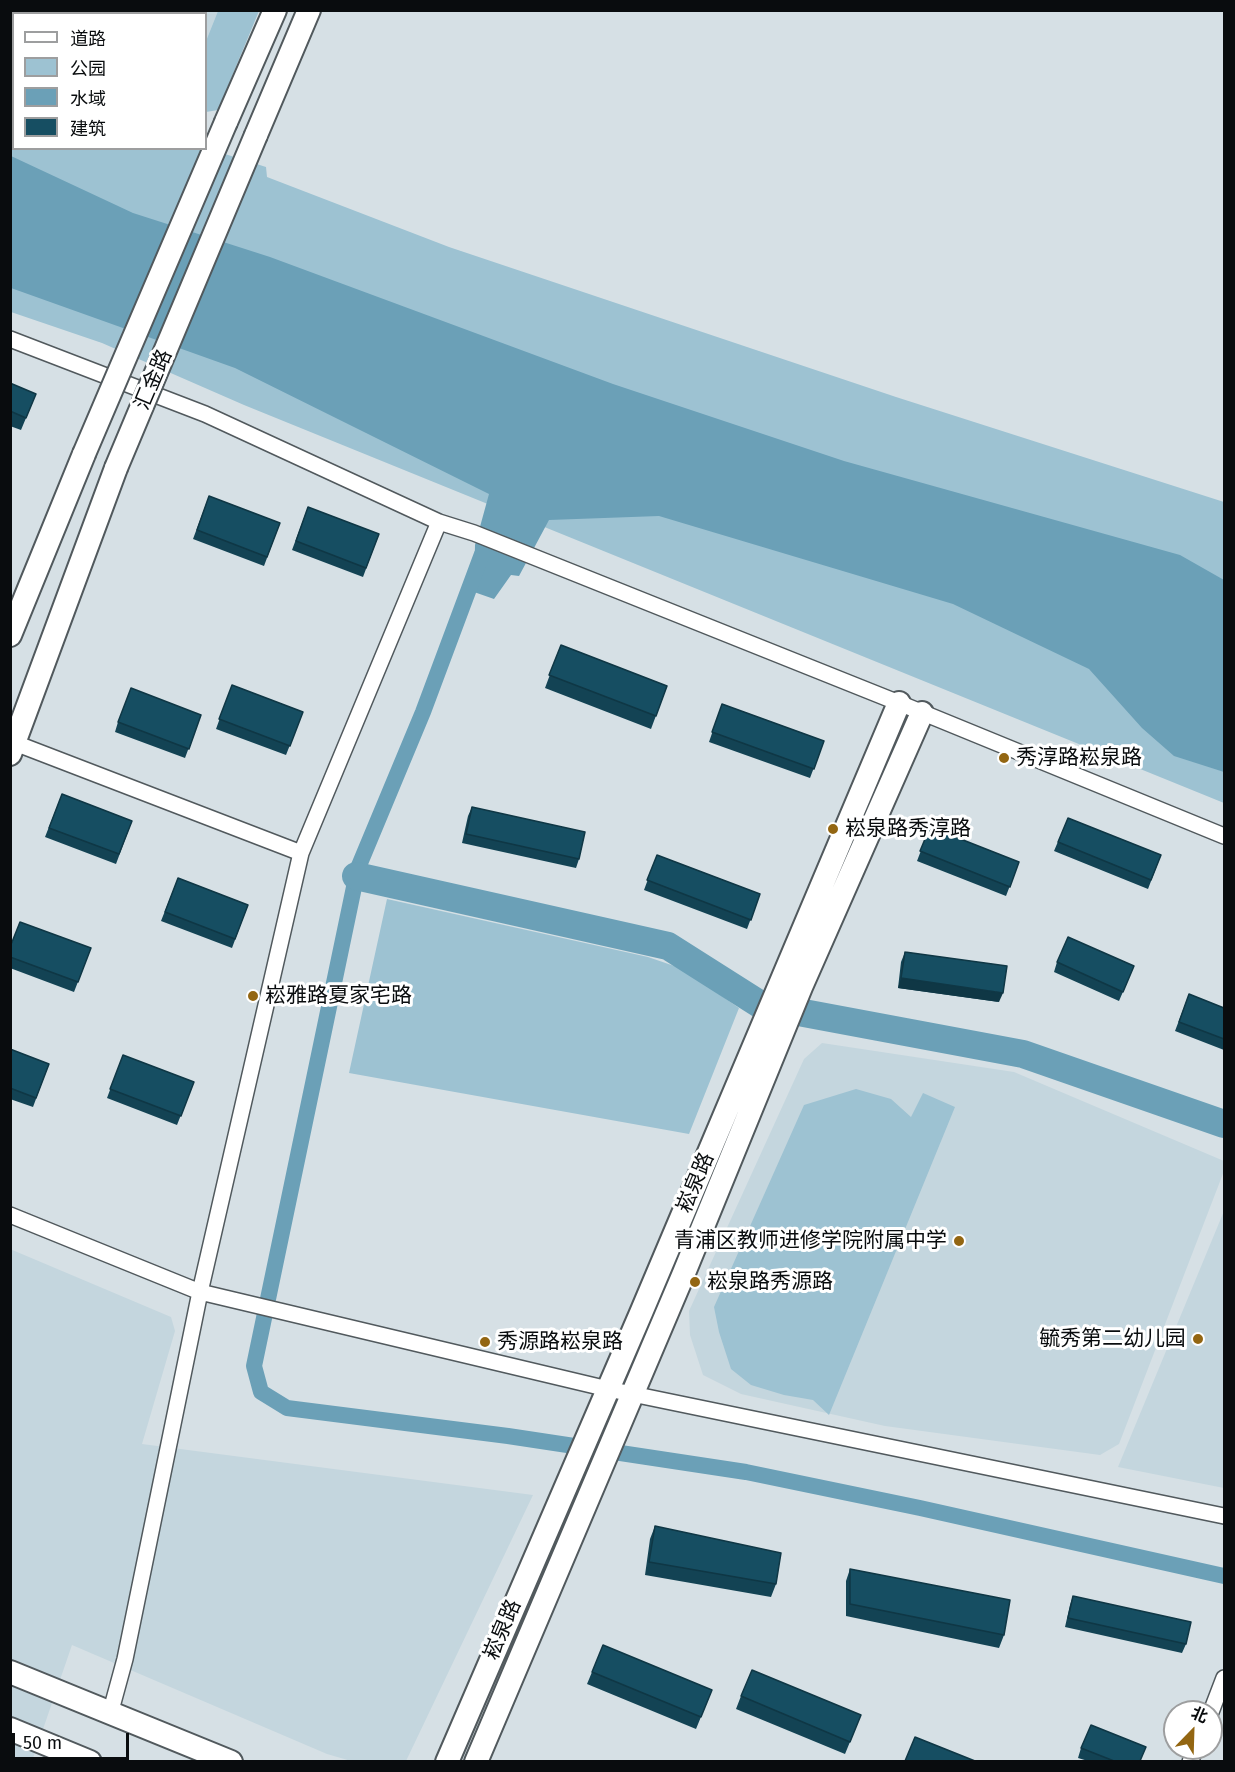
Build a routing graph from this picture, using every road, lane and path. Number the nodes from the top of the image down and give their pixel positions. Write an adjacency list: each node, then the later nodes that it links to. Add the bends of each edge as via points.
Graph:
1 (275, 10): 5 (street, 汇金路, bridge)
2 (309, 10): 8 (street, 汇金路, bridge, via 116,468)
3 (10, 339): 4 (street, via 205,414)
4 (439, 522): 6 (street); 10 (street)
5 (10, 635)
6 (899, 703): 7 (street); 11 (street, 崧泉路)
7 (922, 712): 9 (street); 11 (street, 崧泉路)
8 (13, 748): 10 (street)
9 (1224, 836)
10 (301, 853): 14 (street)
11 (791, 985): 12 (street, 崧泉路)
12 (772, 1030): 15 (street, 崧泉路); 16 (street, 崧泉路)
13 (10, 1215): 14 (street)
14 (200, 1292): 15 (street); 21 (street, via 125,1659)
15 (608, 1389): 16 (street); 25 (street, 崧泉路)
16 (633, 1394): 17 (street); 26 (street, 崧泉路)
17 (1224, 1516)
18 (10, 1672): 21 (street)
19 (1224, 1678): 20 (street)
20 (1216, 1700)
21 (110, 1714): 24 (street)
22 (10, 1729): 23 (street)
23 (89, 1761)
24 (231, 1761)
25 (447, 1761)
26 (476, 1761)

